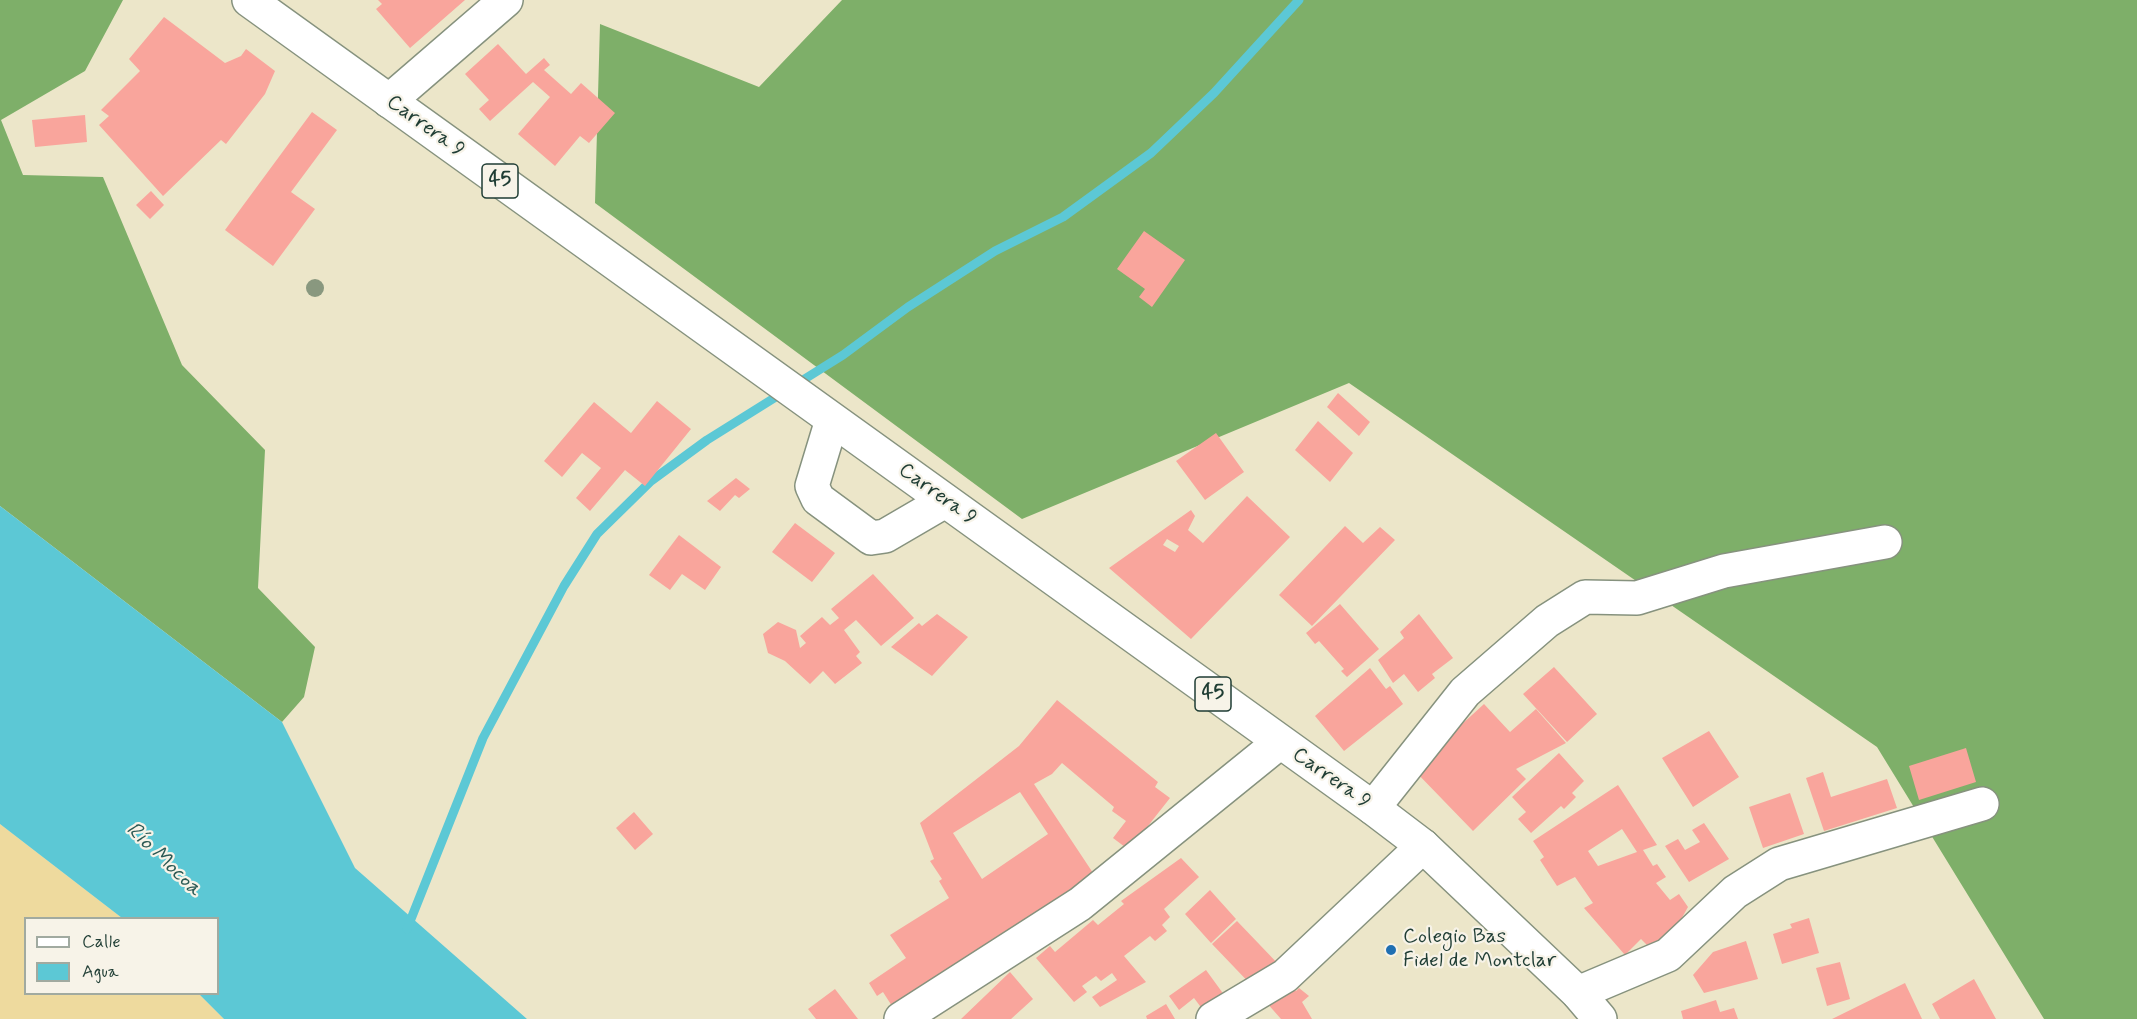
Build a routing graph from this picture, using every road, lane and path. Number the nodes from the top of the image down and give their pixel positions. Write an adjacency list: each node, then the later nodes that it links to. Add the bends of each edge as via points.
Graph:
1 (249, 0): 3 (main road, Carrera 9 / 45)
2 (506, 0): 3 (main road)
3 (389, 101): 4 (main road, Carrera 9 / 45)
4 (832, 420): 5 (main road, Carrera 9 / 45); 5 (main road, via 812,486 818,499 871,538 885,536)
5 (945, 501): 7 (main road, Carrera 9 / 45)
6 (1885, 542): 9 (main road, via 1724,571 1636,598 1585,597 1547,621 1466,692)
7 (1280, 742): 9 (main road, Carrera 9 / 45); 12 (main road, via 1080,904)
8 (1982, 804): 11 (main road, via 1779,864 1735,892 1668,955)
9 (1373, 808): 10 (main road, Carrera 9 / 45)
10 (1422, 846): 11 (main road, Carrera 9 / 45); 13 (main road, via 1285,976)
11 (1578, 993): 14 (main road, Carrera 9 / 45)
12 (901, 1019)
13 (1214, 1019)
14 (1600, 1019)

